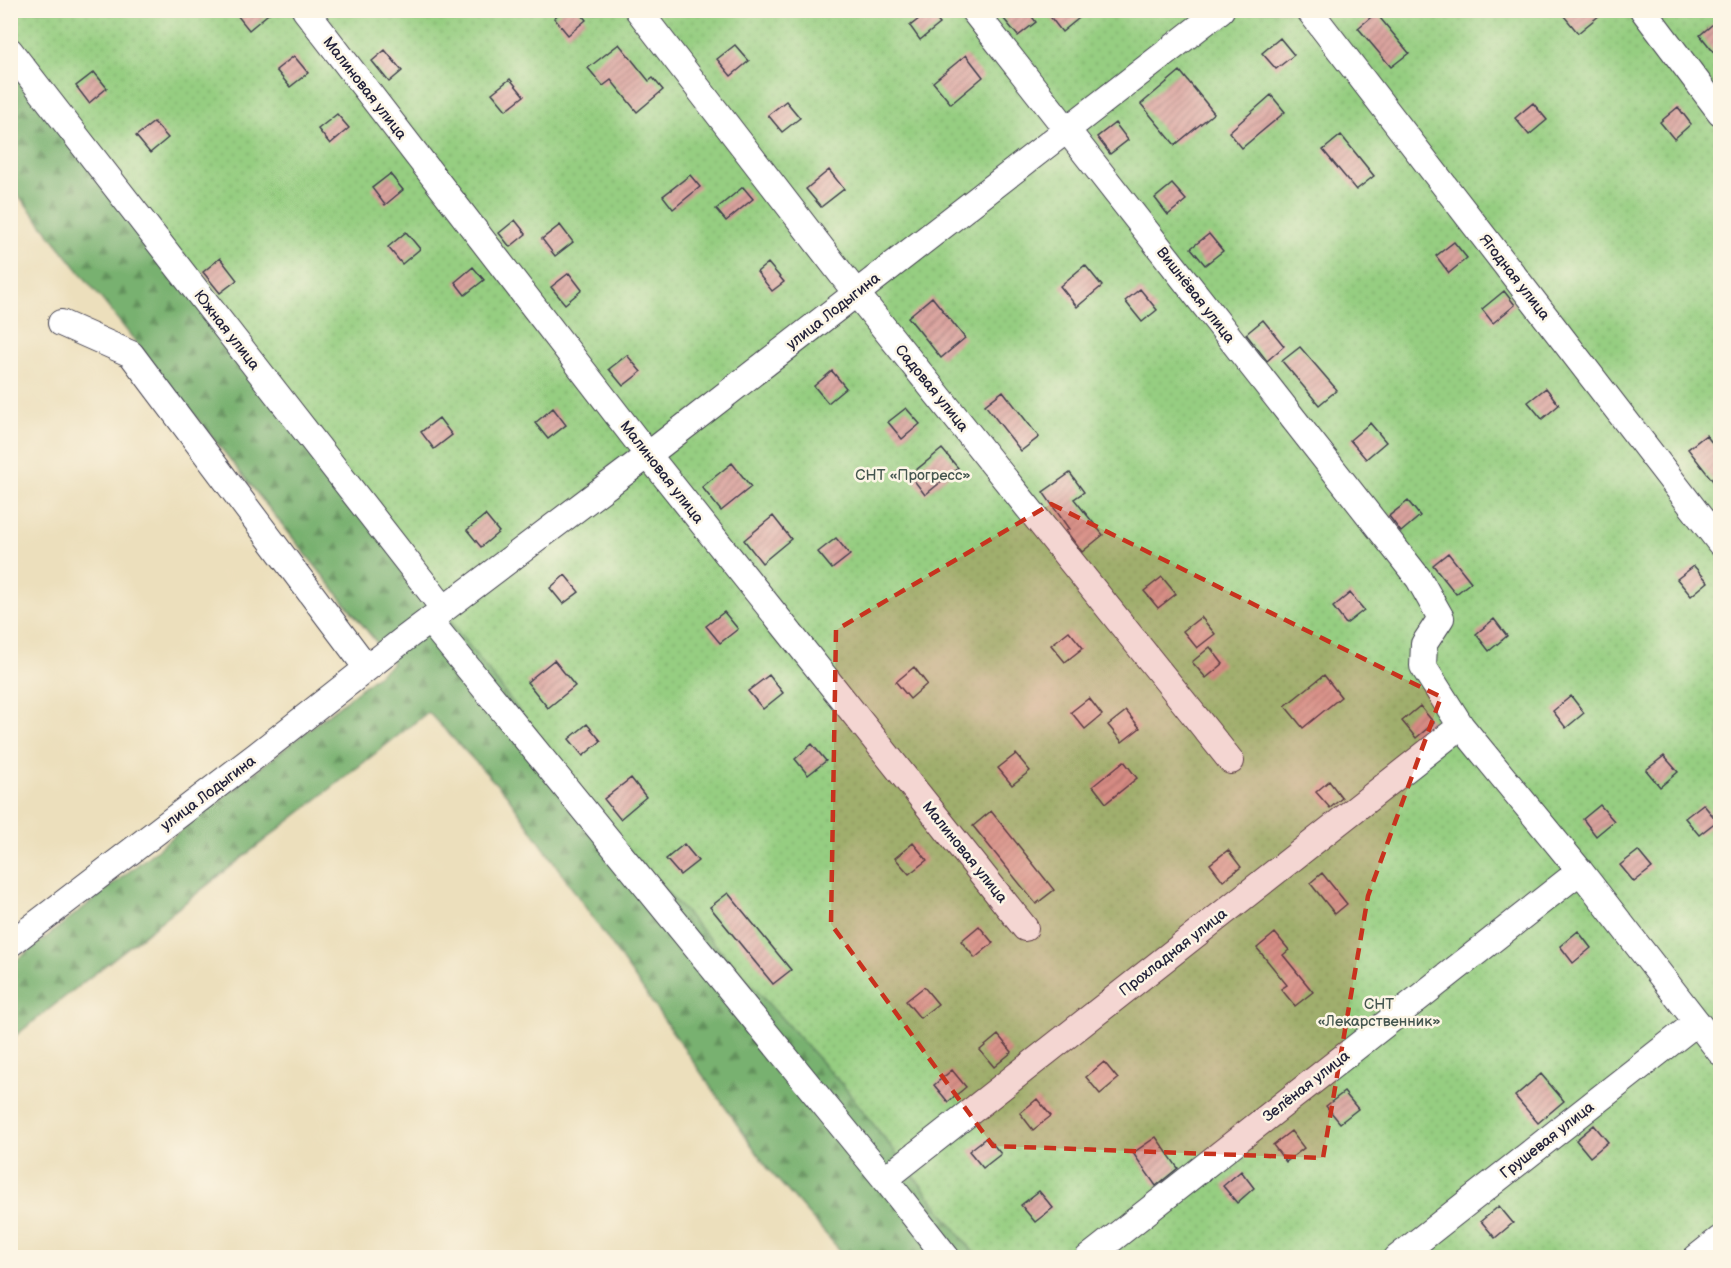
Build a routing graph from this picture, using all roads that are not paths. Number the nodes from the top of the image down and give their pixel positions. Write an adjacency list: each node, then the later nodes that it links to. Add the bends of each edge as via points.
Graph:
1 (305, 10): 12 (street, Малиновая улица)
2 (638, 10): 10 (street, Садовая улица)
3 (973, 10): 9 (street, Вишнёвая улица)
4 (1221, 10): 9 (street, улица Лодыгина)
5 (1309, 10): 13 (street, Ягодная улица)
6 (1643, 10): 8 (street)
7 (10, 51): 14 (street, Южная улица)
8 (1720, 112)
9 (1066, 131): 10 (street, улица Лодыгина); 16 (street, Вишнёвая улица, via 1419,579 1441,618 1424,644 1424,666)
10 (856, 293): 12 (street, улица Лодыгина); 17 (street, Садовая улица)
11 (61, 323): 15 (street, via 131,354)
12 (648, 455): 14 (street, улица Лодыгина); 19 (street, Малиновая улица)
13 (1720, 543)
14 (436, 614): 15 (street, улица Лодыгина); 23 (street, Южная улица)
15 (368, 668): 20 (street, улица Лодыгина)
16 (1461, 726): 18 (street); 23 (street, Прохладная улица)
17 (1231, 761)
18 (1580, 871): 21 (street); 26 (street, Зелёная улица)
19 (1025, 928)
20 (10, 944)
21 (1697, 1022): 22 (street); 27 (street, Грушевая улица)
22 (1720, 1052)
23 (885, 1179): 25 (street, Южная улица)
24 (1720, 1239): 28 (street)
25 (946, 1257)
26 (1089, 1257)
27 (1397, 1257)
28 (1696, 1257)

